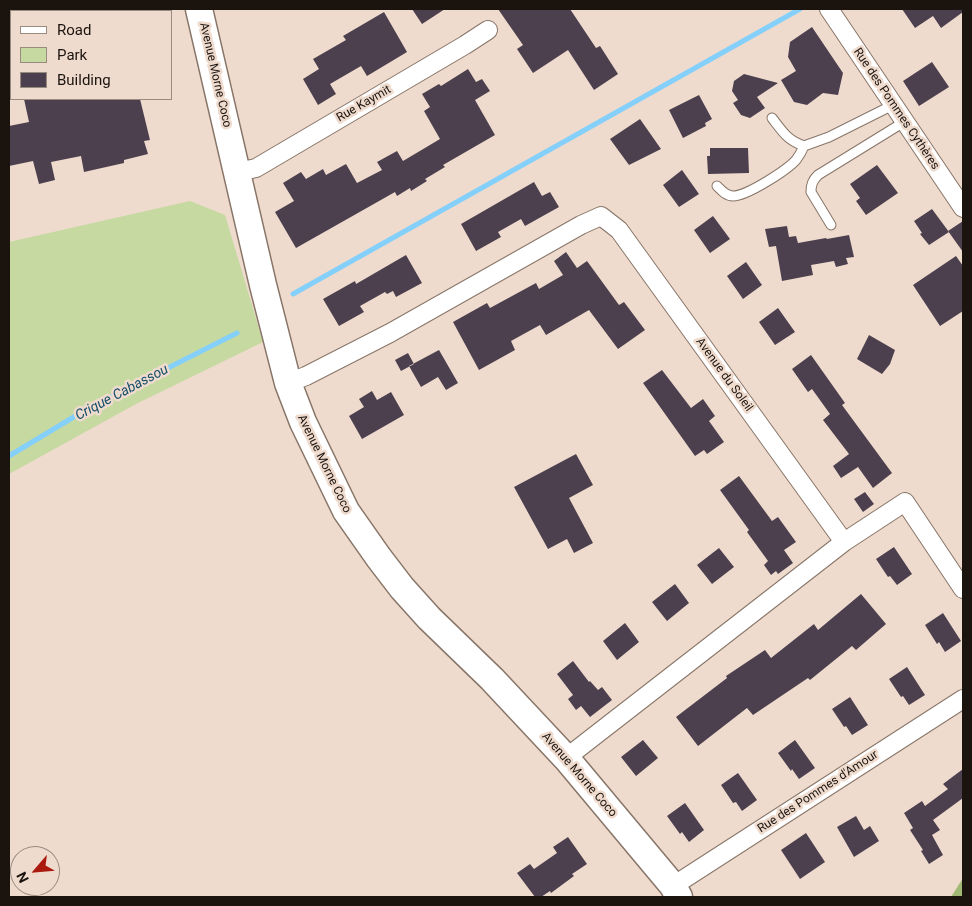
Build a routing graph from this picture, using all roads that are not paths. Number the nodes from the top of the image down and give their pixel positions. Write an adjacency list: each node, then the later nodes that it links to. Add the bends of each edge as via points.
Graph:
1 (200, 9): 8 (street, Avenue Morne Coco)
2 (828, 9): 4 (street, Rue des Pommes Cythères)
3 (488, 30): 8 (street, Rue Kaymit, via 256,168)
4 (893, 105): 6 (street, Rue des Pommes Cythères); 7 (lane)
5 (772, 118): 7 (lane, via 787,137)
6 (904, 122): 10 (street, Rue des Pommes Cythères); 11 (lane, via 818,174 811,192)
7 (804, 146): 9 (lane, via 797,159 784,171 742,194 727,196)
8 (238, 172): 12 (street, Avenue Morne Coco)
9 (717, 186)
10 (963, 208)
11 (831, 225)
12 (288, 383): 13 (street, Avenue du Soleil, via 390,332 601,216 619,230); 16 (street, Avenue Morne Coco, via 302,422 346,511 379,558 429,618)
13 (844, 542): 14 (street, via 905,502); 16 (street)
14 (963, 589)
15 (963, 699): 17 (street, Rue des Pommes d'Amour)
16 (566, 758): 17 (street, Avenue Morne Coco)
17 (676, 891)

